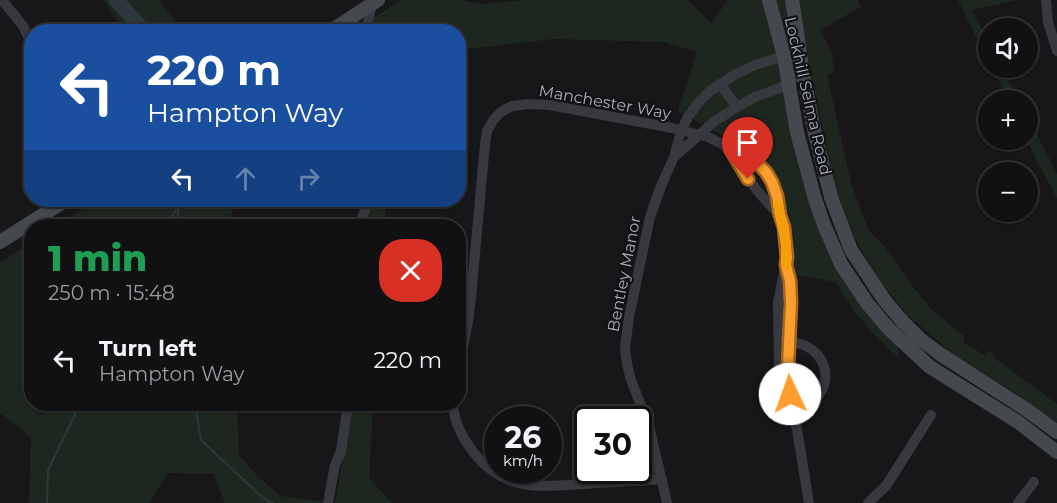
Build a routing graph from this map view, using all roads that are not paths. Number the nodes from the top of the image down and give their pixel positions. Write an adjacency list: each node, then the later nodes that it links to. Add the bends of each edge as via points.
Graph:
1 (2, 0): 8 (street)
2 (770, 0): 10 (main road, Lockhill Selma Road)
3 (792, 0): 11 (main road, Lockhill Selma Road)
4 (1046, 0): 9 (street)
5 (375, 2): 6 (main road); 7 (street)
6 (341, 24)
7 (368, 24)
8 (24, 28)
9 (1056, 47)
10 (784, 56): 11 (street); 12 (street, Bentley Manor, via 755,65); 13 (main road, Lockhill Selma Road)
11 (801, 68): 13 (street); 26 (main road, Lockhill Selma Road, via 831,197 850,250 868,278 920,339)
12 (720, 84): 14 (street); 15 (street, Bentley Manor, via 698,103)
13 (788, 86): 14 (street, Bentley Manor); 31 (main road, Lockhill Selma Road, via 821,215 841,264 856,286 888,328 930,367)
14 (737, 107): 16 (street, Bentley Manor)
15 (681, 131): 16 (street, Manchester Way); 18 (street, Bentley Manor); 24 (street, Manchester Way, via 550,105 512,106 501,112 487,130)
16 (700, 135): 17 (street, Manchester Way); 18 (street, Bentley Manor)
17 (730, 149): 20 (street, via 766,203); 20 (street, Manchester Way, via 750,158 766,172 777,196)
18 (675, 157): 34 (street, Bentley Manor, via 660,186 651,217 626,348 631,380 649,426)
19 (55, 207): 21 (main road)
20 (780, 215): 25 (street, Manchester Way, via 786,243 778,303)
21 (36, 219)
22 (24, 227): 23 (main road)
23 (0, 242)
24 (466, 332)
25 (784, 342): 29 (street, Manchester Way); 29 (street, via 811,348 826,373 820,395)
26 (1027, 410): 31 (street); 32 (main road, Lockhill Selma Road)
27 (347, 411): 36 (street)
28 (454, 411): 34 (street, via 462,434 478,458 503,477 520,483 554,486)
29 (794, 411): 38 (street, Manchester Way)
30 (932, 415): 39 (street, via 889,481)
31 (1018, 422): 33 (main road, Lockhill Selma Road)
32 (1057, 432)
33 (1057, 452)
34 (662, 479): 37 (street, Bentley Manor)
35 (1034, 482): 40 (street)
36 (328, 503)
37 (667, 503)
38 (809, 503)
39 (868, 503)
40 (1018, 503)

